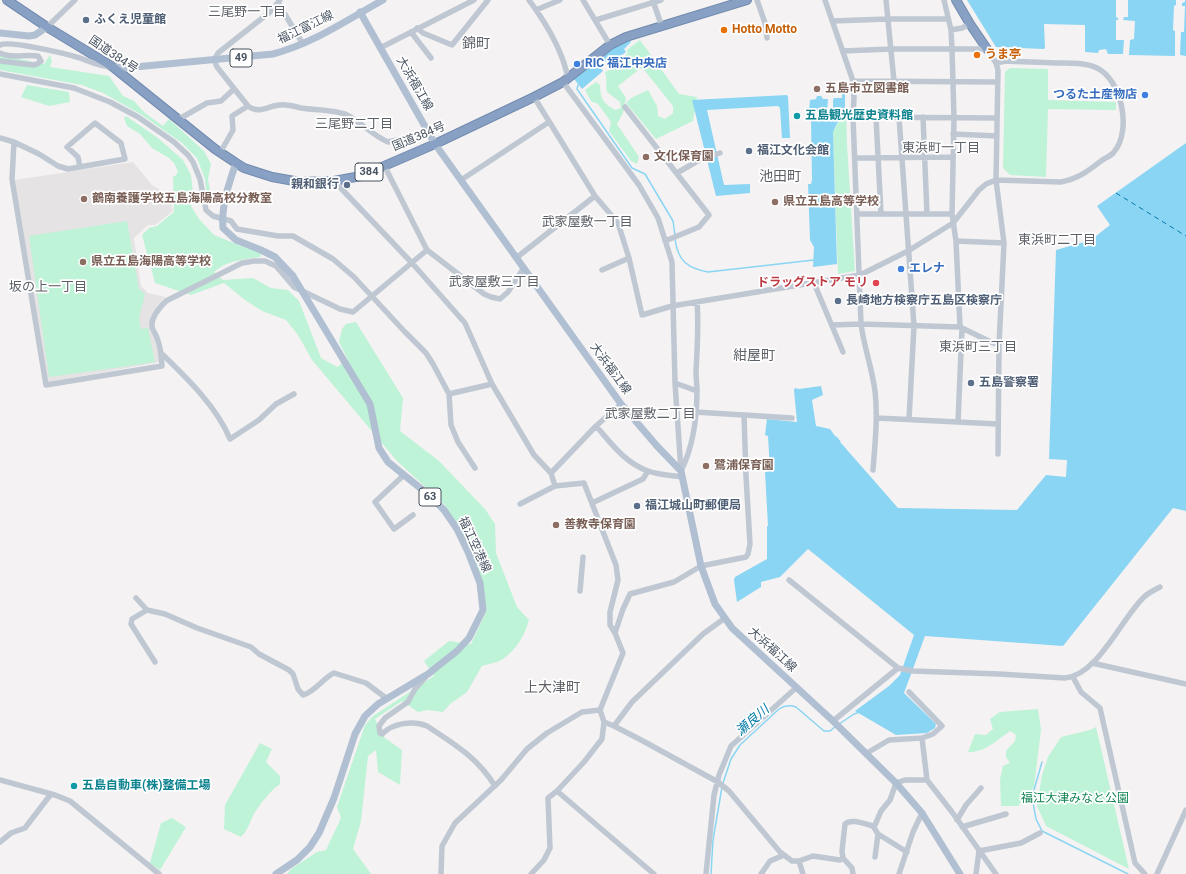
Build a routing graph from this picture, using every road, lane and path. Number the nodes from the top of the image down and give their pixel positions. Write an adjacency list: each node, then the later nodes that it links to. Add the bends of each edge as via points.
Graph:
1 (7, 0): 26 (highway, 国道384号 / 384)
2 (75, 0): 26 (street)
3 (383, 0): 18 (main road, 福江富江線 / 49)
4 (474, 0): 28 (street)
5 (488, 0): 28 (street, via 452,45)
6 (529, 0): 19 (street)
7 (560, 0): 19 (street)
8 (583, 0): 23 (street)
9 (660, 0): 16 (street)
10 (747, 0): 27 (highway, 国道384号 / 384)
11 (758, 0): 32 (street)
12 (826, 0): 24 (street)
13 (886, 0): 21 (street)
14 (944, 0): 22 (street)
15 (956, 0): 25 (highway)
16 (653, 1): 23 (street); 27 (street)
17 (279, 2): 33 (street); 43 (street, via 218,53)
18 (371, 3): 20 (main road, 福江富江線 / 49)
19 (536, 10): 48 (street, via 561,54 565,65)
20 (360, 12): 33 (main road, 福江富江線 / 49); 36 (main road, 大浜福江線)
21 (888, 18): 22 (street); 24 (street); 37 (street)
22 (948, 19): 29 (street)
23 (596, 20): 35 (street)
24 (832, 21): 40 (street)
25 (970, 24): 29 (street); 39 (highway)
26 (47, 27): 31 (main road, via 29,36); 46 (highway, 国道384号 / 384)
27 (662, 27): 35 (highway, 国道384号 / 384, via 638,32)
28 (417, 28): 30 (street)
29 (951, 30): 38 (street)
30 (411, 32): 36 (street); 42 (street)
31 (0, 33)
32 (767, 38)
33 (303, 44): 43 (main road, 福江富江線 / 49, via 273,54)
34 (0, 45): 46 (street, via 25,46 79,58 104,67)
35 (610, 45): 48 (highway, 国道384号 / 384)
36 (380, 48): 65 (main road, 大浜福江線)
37 (890, 49): 38 (street); 40 (street); 50 (street)
38 (952, 49): 39 (street); 51 (street)
39 (987, 49): 45 (street)
40 (843, 52): 49 (street)
41 (0, 53): 44 (street, via 38,56 41,61 33,65)
42 (431, 58)
43 (214, 60): 46 (main road, 福江富江線 / 49); 53 (street)
44 (0, 61)
45 (996, 63): 52 (street); 83 (street, via 1006,61 1083,64 1097,68 1108,77 1118,92 1122,114 1121,135 1114,152 1081,176 1061,182)
46 (113, 67): 63 (highway, 国道384号 / 384)
47 (0, 74): 91 (street, via 74,88 110,102 138,117 188,155 200,179 206,210 213,216)
48 (565, 81): 54 (highway, 国道384号 / 384); 93 (street, via 639,185 658,218)
49 (853, 81): 50 (street); 57 (street)
50 (894, 81): 51 (street)
51 (954, 82): 52 (street); 61 (street)
52 (997, 82): 62 (street)
53 (234, 89): 55 (street); 63 (street, via 221,101 206,103)
54 (534, 97): 64 (street); 70 (highway, 国道384号 / 384)
55 (248, 106): 65 (street, via 257,110 275,104 344,114 388,142); 71 (street, via 232,116 233,130)
56 (625, 107): 81 (street)
57 (853, 117): 58 (street); 74 (street)
58 (876, 117): 59 (street); 75 (street)
59 (899, 117): 60 (street); 76 (street)
60 (923, 117): 61 (street); 77 (street)
61 (954, 118): 62 (street); 66 (street)
62 (997, 118): 67 (street)
63 (179, 119): 71 (highway, 国道384号 / 384)
64 (549, 122): 82 (street); 85 (street)
65 (429, 133): 70 (main road, 大浜福江線)
66 (953, 134): 67 (street); 73 (street)
67 (997, 136): 83 (street)
68 (0, 138): 69 (street)
69 (14, 142): 80 (street, via 58,166 68,169); 115 (street, via 12,179 46,385 162,366)
70 (435, 144): 79 (highway, 国道384号 / 384); 82 (main road, 大浜福江線)
71 (220, 153): 78 (highway, 国道384号 / 384)
72 (720, 153): 81 (street, via 701,159)
73 (952, 157): 77 (street); 90 (street)
74 (855, 158): 75 (street); 86 (street)
75 (878, 158): 76 (street); 87 (street)
76 (901, 158): 77 (street); 88 (street)
77 (925, 158): 89 (street)
78 (236, 163): 84 (highway, 国道384号 / 384, via 254,172 282,180); 91 (main road)
79 (384, 165): 84 (highway, 国道384号 / 384, via 361,176); 96 (street)
80 (80, 167): 80 (street, via 78,157 67,146 95,123 121,144 125,159)
81 (677, 173): 93 (street, via 709,215 698,227)
82 (461, 180): 98 (main road, 大浜福江線)
83 (996, 180): 92 (street, via 982,186); 95 (street)
84 (334, 182): 100 (street)
85 (594, 196): 98 (street); 99 (street, via 618,223)
86 (857, 214): 87 (street); 103 (street)
87 (881, 214): 88 (street)
88 (905, 214): 89 (street); 97 (street)
89 (927, 214): 90 (street)
90 (952, 214): 92 (street)
91 (222, 218): 105 (main road, 福江空港線 / 63, via 223,228 236,240 275,257 294,276); 106 (street, via 231,221 237,229 293,236 333,259)
92 (953, 223): 94 (street); 97 (street)
93 (665, 241): 108 (street, via 672,262)
94 (956, 241): 95 (street); 112 (street)
95 (1004, 242): 113 (street)
96 (427, 250): 100 (street); 101 (street, via 484,294 500,299 508,292)
97 (908, 251): 103 (street); 111 (street)
98 (516, 258): 101 (main road, 大浜福江線)
99 (629, 258): 102 (street); 108 (street, via 642,316)
100 (412, 263): 106 (street); 117 (street, via 465,323)
101 (523, 269): 121 (main road, 大浜福江線)
102 (602, 270)
103 (860, 275): 104 (street); 109 (street)
104 (814, 283): 107 (street); 110 (street)
105 (303, 291): 106 (street, via 348,312 353,312); 115 (street, via 294,287 276,266 254,260 242,263 166,301 161,306 153,319 152,327); 136 (main road, 福江空港線 / 63, via 370,404 379,448 388,462)
106 (372, 297): 120 (street, via 426,352)
107 (697, 302): 108 (street); 118 (street)
108 (672, 306): 116 (street)
109 (861, 324): 110 (street); 111 (street); 125 (street)
110 (832, 325): 114 (street)
111 (914, 326): 112 (street); 126 (street)
112 (961, 327): 113 (street); 127 (street)
113 (1000, 344): 128 (street)
114 (843, 352)
115 (161, 353): 119 (street, via 217,415 230,439 259,420 276,404)
116 (675, 383): 118 (street); 135 (street)
117 (492, 384): 120 (street); 134 (street, via 534,455)
118 (697, 391): 122 (street)
119 (294, 394)
120 (450, 394): 131 (street, via 451,425 458,442)
121 (621, 404): 129 (street); 135 (main road, 大浜福江線)
122 (695, 412): 123 (street); 135 (street, via 692,444)
123 (744, 415): 124 (street); 142 (street, via 750,544 748,554 746,557)
124 (792, 418)
125 (877, 418): 126 (street); 132 (street)
126 (909, 419): 127 (street)
127 (958, 422): 128 (street)
128 (998, 424): 130 (street)
129 (596, 426): 133 (street, via 621,455); 134 (street)
130 (998, 454)
131 (475, 468)
132 (873, 470)
133 (648, 471): 135 (street); 138 (street, via 642,479)
134 (551, 473): 137 (street)
135 (681, 474): 142 (main road, 大浜福江線)
136 (404, 476): 140 (street, via 375,502 394,529); 153 (main road, 福江空港線 / 63, via 444,510 468,552 480,583 483,610 469,638)
137 (555, 486): 138 (street, via 584,483); 139 (street)
138 (592, 503): 149 (street, via 616,565 618,580 610,612 610,625)
139 (520, 504)
140 (413, 515)
141 (583, 557): 145 (street)
142 (701, 566): 148 (main road, 大浜福江線, via 715,604); 149 (street, via 674,582 630,594)
143 (788, 580): 152 (street)
144 (1160, 587): 151 (street, via 1144,598)
145 (580, 590)
146 (136, 598): 147 (street)
147 (146, 610): 150 (street, via 132,619 131,624); 158 (street, via 166,614 201,630 251,647 289,670 303,695 334,673 366,683)
148 (724, 618): 156 (main road, 大浜福江線); 162 (street, via 703,634 632,702)
149 (615, 633): 159 (street, via 622,653)
150 (155, 662)
151 (1092, 663): 154 (street); 155 (street)
152 (898, 668): 154 (street, via 914,671); 160 (street)
153 (428, 674): 158 (main road, 福江空港線 / 63); 169 (street, via 408,702 384,718 380,733 396,725 419,722 474,759)
154 (1073, 678): 201 (street, via 1081,692 1100,708 1135,863)
155 (1186, 684)
156 (797, 687): 160 (main road, 大浜福江線); 167 (street, via 731,746)
157 (908, 692): 163 (street, via 942,726 933,734)
158 (386, 698): 190 (main road, 福江空港線 / 63, via 372,708 361,723 317,837 297,860)
159 (600, 710): 161 (street); 169 (street, via 582,712 547,733 527,749)
160 (834, 721): 164 (main road, 大浜福江線)
161 (604, 722): 162 (street); 171 (street, via 602,739)
162 (614, 726): 167 (street)
163 (922, 738): 164 (street, via 889,740); 166 (street)
164 (866, 754): 168 (main road, 大浜福江線)
165 (0, 780): 172 (street)
166 (927, 780): 168 (street, via 905,780); 176 (street)
167 (718, 782): 184 (street, via 729,791); 193 (street, via 714,795)
168 (896, 783): 174 (main road, 大浜福江線); 177 (street, via 890,800 880,811)
169 (495, 786): 191 (street, via 455,823 442,846)
170 (981, 788): 176 (street)
171 (557, 791): 188 (street); 192 (street, via 548,798 550,848 544,860)
172 (51, 794): 181 (street, via 25,828 11,832); 189 (street, via 76,805)
173 (1186, 810): 202 (street)
174 (922, 813): 183 (street); 198 (main road, 大浜福江線)
175 (1006, 814): 178 (street)
176 (957, 820): 178 (street)
177 (873, 826): 180 (street); 186 (street, via 851,821 845,824)
178 (962, 827): 182 (street)
179 (1040, 833): 182 (street, via 1021,843)
180 (878, 834): 183 (street); 185 (street)
181 (0, 842)
182 (979, 850): 199 (street); 200 (street)
183 (907, 852): 197 (street)
184 (784, 855): 187 (street, via 792,861); 194 (street, via 770,861)
185 (875, 857)
186 (843, 858): 187 (street, via 840,860 813,856); 196 (street, via 852,868)
187 (799, 861): 195 (street)
188 (652, 873)
189 (159, 874)
190 (276, 874)
191 (441, 874)
192 (531, 874)
193 (706, 874)
194 (760, 874)
195 (803, 874)
196 (852, 874)
197 (899, 874)
198 (960, 874)
199 (976, 874)
200 (996, 874)
201 (1145, 874)
202 (1157, 874)

